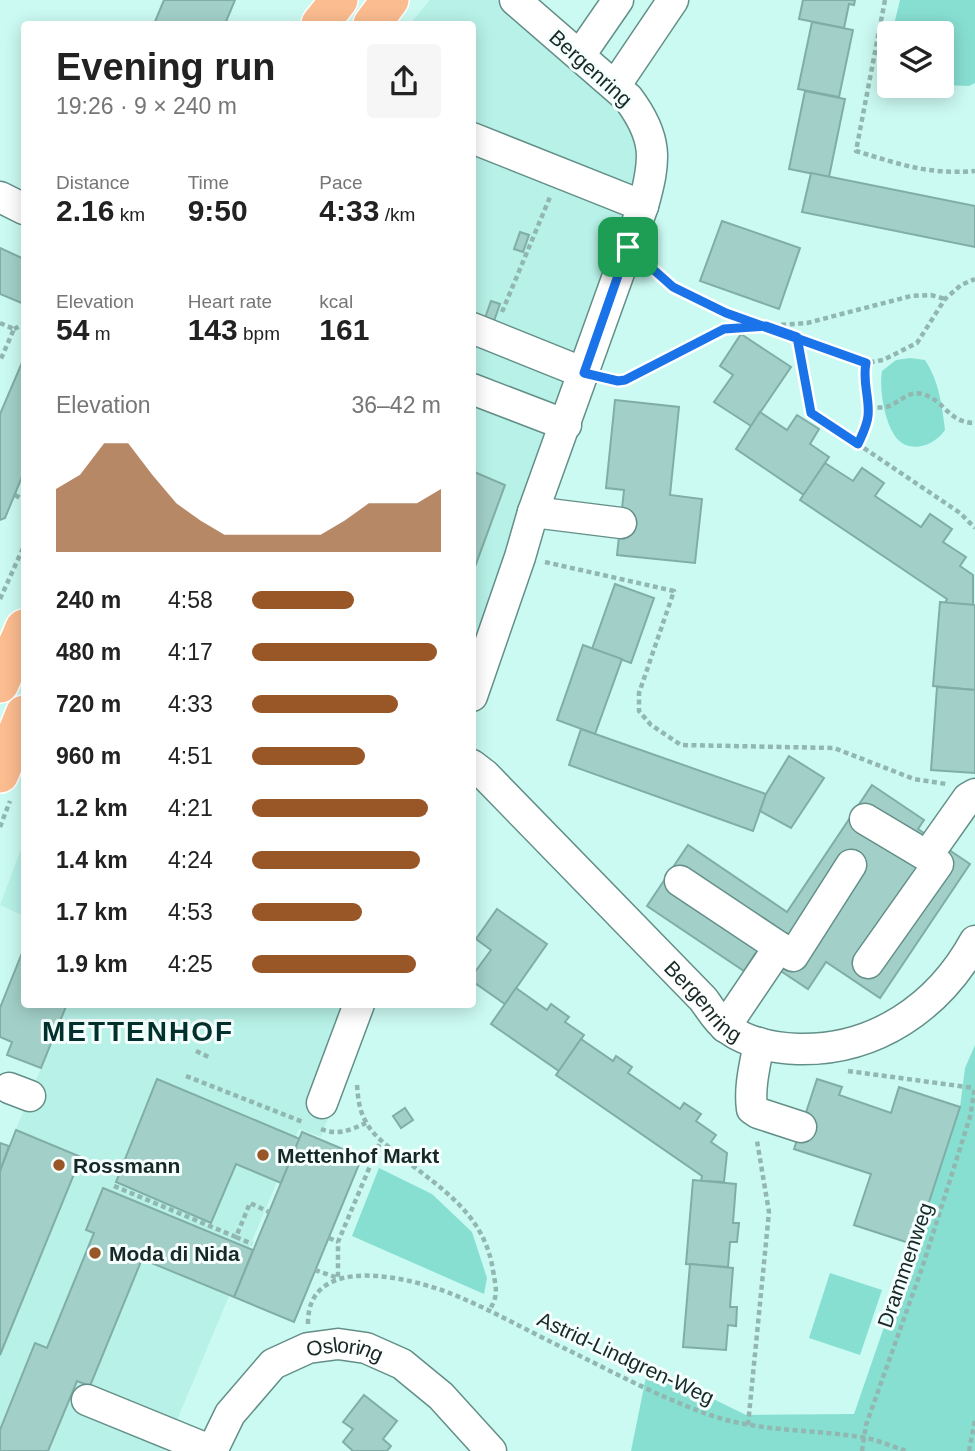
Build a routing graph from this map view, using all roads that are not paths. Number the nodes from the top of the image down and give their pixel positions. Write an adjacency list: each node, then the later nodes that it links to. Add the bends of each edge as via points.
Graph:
1 (340, 0): 7 (main road)
2 (390, 0): 8 (main road)
3 (515, 0): 9 (street, Bergenring)
4 (603, 0): 9 (street)
5 (618, 0): 9 (street)
6 (673, 0): 10 (street)
7 (322, 21)
8 (374, 21)
9 (575, 51): 10 (street, Bergenring)
10 (615, 86): 13 (street, Bergenring, via 638,112 654,156)
11 (476, 140): 13 (street)
12 (0, 197): 14 (street)
13 (643, 206): 16 (street, Bergenring)
14 (21, 208)
15 (482, 332): 16 (street)
16 (584, 373): 18 (street, Bergenring)
17 (476, 391): 18 (street)
18 (566, 425): 19 (street, Bergenring)
19 (533, 512): 20 (street); 23 (street, Bergenring)
20 (621, 523)
21 (21, 635): 22 (main road)
22 (0, 684)
23 (476, 684)
24 (21, 722): 26 (main road)
25 (476, 768): 36 (street, Bergenring)
26 (0, 774)
27 (965, 790): 29 (street, via 968,798)
28 (865, 819): 29 (street)
29 (927, 856): 34 (street, via 938,863)
30 (851, 866): 33 (street, via 793,956)
31 (680, 881): 33 (street)
32 (975, 941): 36 (street, Bergenring, via 931,1000 894,1026 856,1042 788,1048)
33 (782, 960): 36 (street)
34 (868, 963)
35 (357, 1008): 37 (street)
36 (742, 1035): 38 (street, via 758,1113)
37 (315, 1118)
38 (804, 1118)
39 (87, 1400): 40 (street)
40 (212, 1451): 41 (street, Osloring, via 230,1414 273,1364 309,1348 338,1344 366,1348 402,1364 440,1396)
41 (491, 1451)

